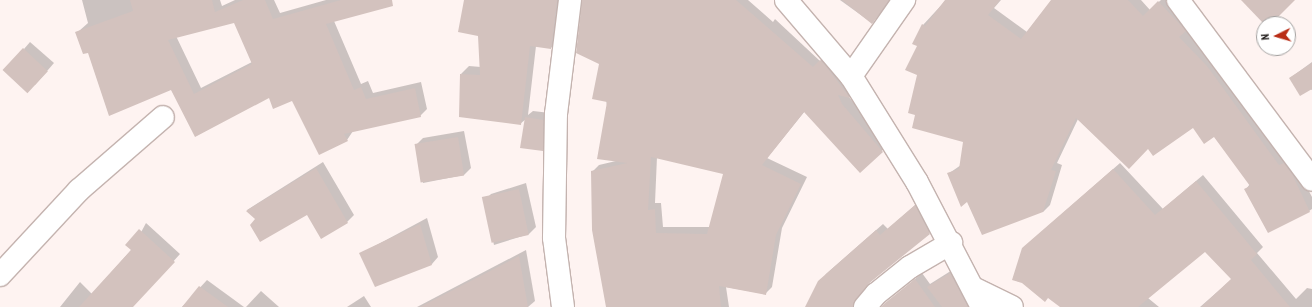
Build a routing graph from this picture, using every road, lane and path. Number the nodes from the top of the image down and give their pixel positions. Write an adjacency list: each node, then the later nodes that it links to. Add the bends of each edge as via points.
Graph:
1 (570, 0): 11 (street, via 556,114 554,238)
2 (786, 0): 5 (street)
3 (904, 0): 5 (street)
4 (1178, 0): 7 (street)
5 (851, 76): 8 (street)
6 (163, 117): 9 (street, via 79,190)
7 (1312, 180)
8 (951, 243): 10 (street); 12 (street, via 910,267 876,294)
9 (0, 275)
10 (979, 298): 13 (street)
11 (563, 307)
12 (865, 307)
13 (1012, 307)

